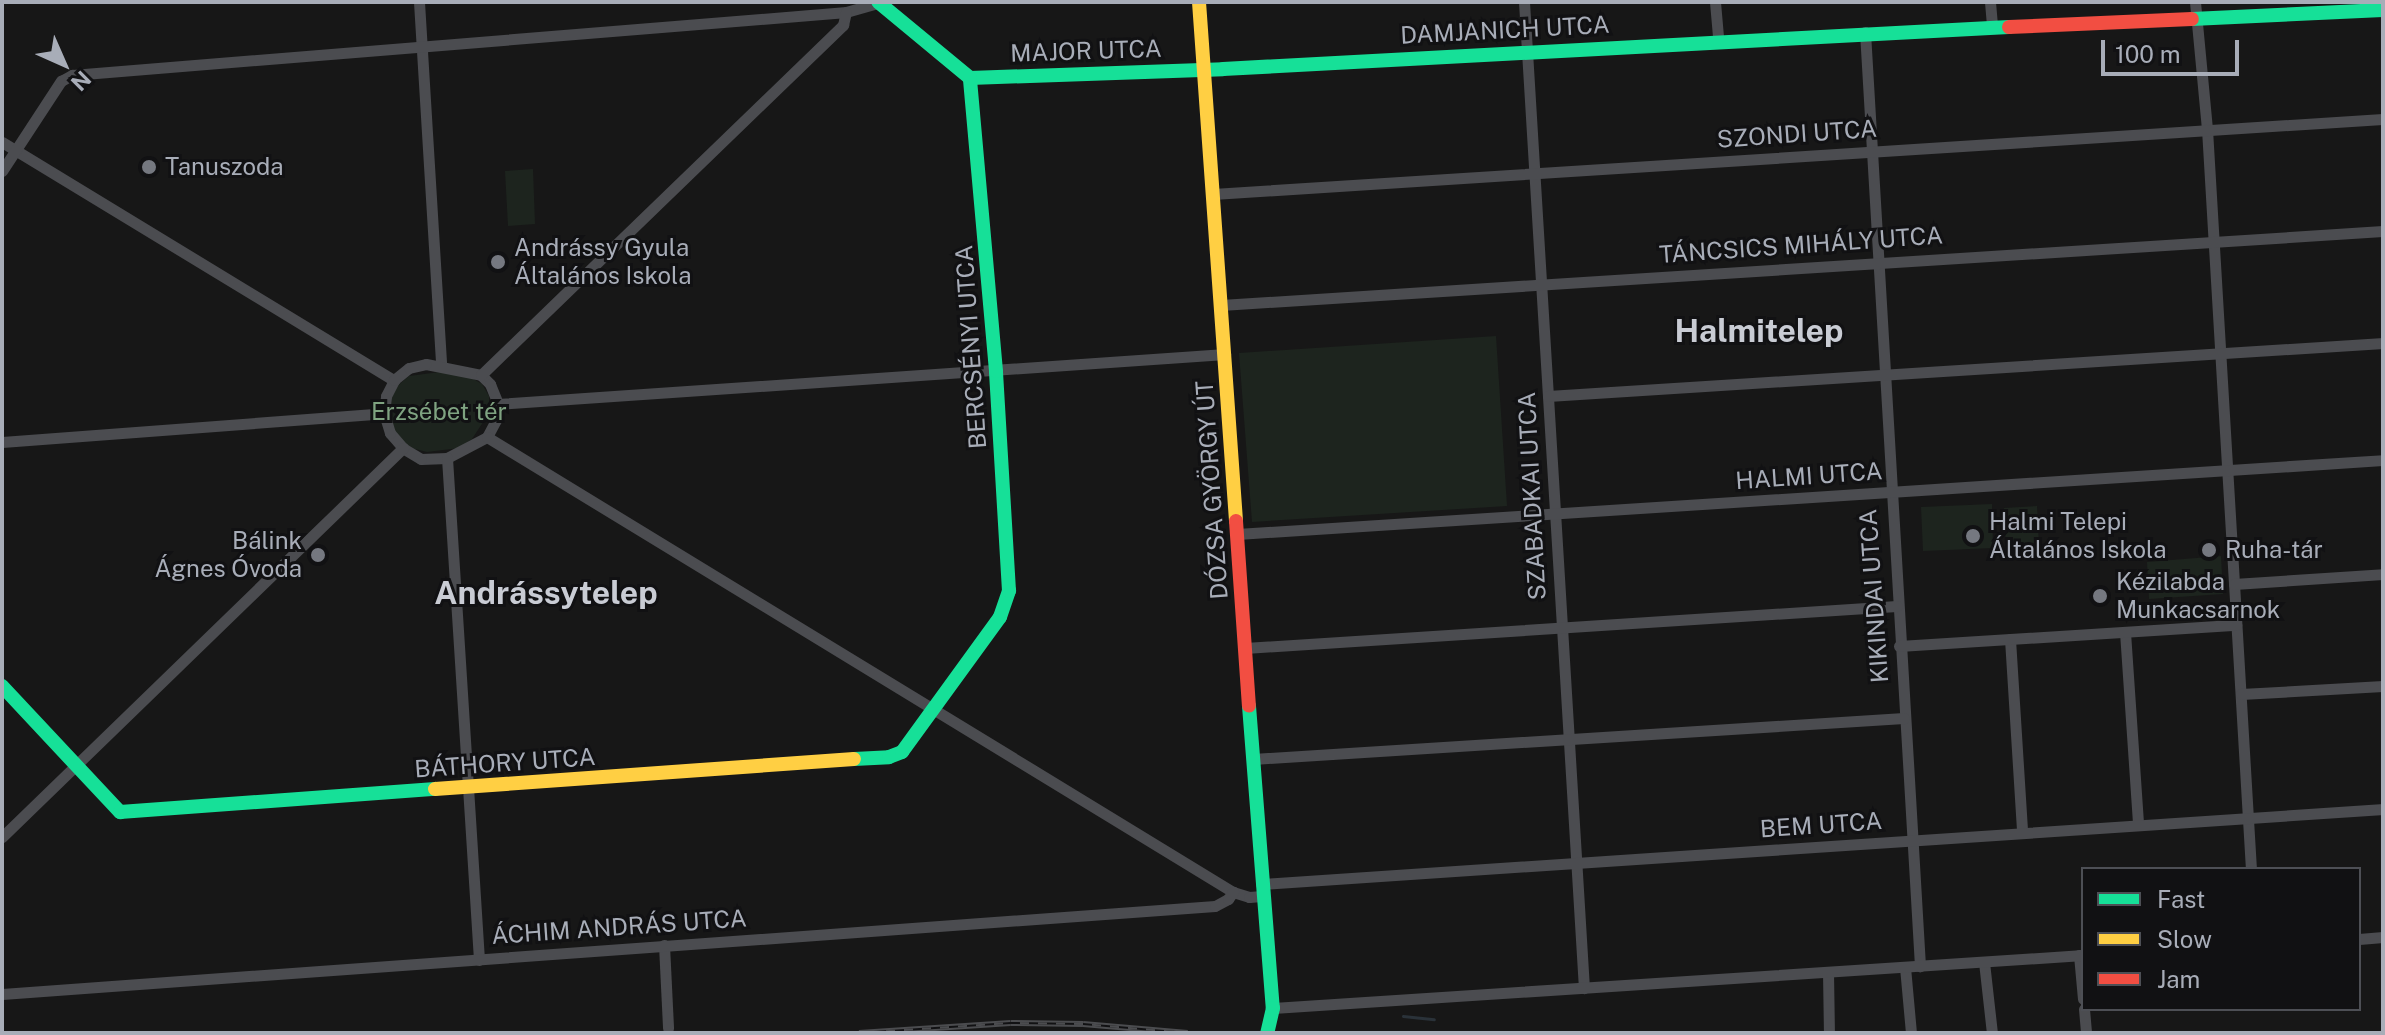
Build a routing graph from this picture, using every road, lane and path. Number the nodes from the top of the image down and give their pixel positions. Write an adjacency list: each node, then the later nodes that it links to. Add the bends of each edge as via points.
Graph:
1 (419, 2): 14 (street)
2 (1199, 2): 16 (street, DÓZSA GYÖRGY ÚT)
3 (1524, 2): 15 (street, SZABADKAI UTCA)
4 (1715, 2): 13 (street)
5 (1990, 2): 11 (street)
6 (2195, 2): 10 (street)
7 (878, 3): 9 (street); 17 (street)
8 (2383, 10): 10 (street, DAMJANICH UTCA)
9 (846, 12): 14 (street); 36 (street, via 843,25)
10 (2196, 19): 11 (street, DAMJANICH UTCA); 19 (street)
11 (1992, 27): 12 (street, DAMJANICH UTCA)
12 (1865, 32): 13 (street, DAMJANICH UTCA); 22 (street, KIKINDAI UTCA)
13 (1718, 40): 15 (street, DAMJANICH UTCA)
14 (422, 47): 21 (street, via 72,75 61,81); 34 (street)
15 (1527, 51): 16 (street, DAMJANICH UTCA); 24 (street, SZABADKAI UTCA)
16 (1204, 69): 17 (street, MAJOR UTCA); 25 (street, DÓZSA GYÖRGY ÚT)
17 (970, 78): 35 (street, BERCSÉNYI UTCA)
18 (2383, 119): 19 (street, SZONDI UTCA)
19 (2207, 129): 22 (street, SZONDI UTCA); 27 (street)
20 (2, 142): 21 (street)
21 (16, 150): 23 (street); 38 (street)
22 (1869, 151): 24 (street, SZONDI UTCA); 28 (street, KIKINDAI UTCA)
23 (2, 171)
24 (1535, 173): 25 (street, SZONDI UTCA); 29 (street, SZABADKAI UTCA)
25 (1213, 194): 30 (street, DÓZSA GYÖRGY ÚT)
26 (2383, 231): 27 (street, TÁNCSICS MIHÁLY UTCA)
27 (2213, 240): 28 (street, TÁNCSICS MIHÁLY UTCA); 33 (street)
28 (1876, 262): 29 (street, TÁNCSICS MIHÁLY UTCA); 37 (street, KIKINDAI UTCA)
29 (1542, 284): 30 (street, TÁNCSICS MIHÁLY UTCA); 39 (street, SZABADKAI UTCA)
30 (1221, 305): 32 (street, DÓZSA GYÖRGY ÚT)
31 (2383, 343): 33 (street)
32 (1225, 354): 35 (street); 50 (street, DÓZSA GYÖRGY ÚT)
33 (2220, 354): 37 (street); 47 (street)
34 (441, 365): 36 (street); 38 (street, via 409,368)
35 (996, 371): 40 (street); 63 (street, BERCSÉNYI UTCA, via 1008,600)
36 (481, 375): 40 (street, via 496,392)
37 (1883, 375): 39 (street); 48 (street, KIKINDAI UTCA)
38 (394, 380): 41 (street)
39 (1548, 396): 49 (street, SZABADKAI UTCA)
40 (498, 404): 42 (street)
41 (384, 413): 43 (street); 44 (street, via 390,433)
42 (487, 437): 45 (street); 63 (street)
43 (2, 442)
44 (403, 448): 45 (street, via 421,459); 67 (street)
45 (447, 458): 68 (street)
46 (2383, 460): 47 (street, HALMI UTCA)
47 (2226, 470): 48 (street, HALMI UTCA); 52 (street)
48 (1890, 493): 49 (street, HALMI UTCA); 53 (street, KIKINDAI UTCA)
49 (1555, 514): 50 (street, HALMI UTCA); 55 (street, SZABADKAI UTCA)
50 (1237, 534): 59 (street, DÓZSA GYÖRGY ÚT)
51 (2383, 574): 52 (street)
52 (2234, 584): 54 (street)
53 (1897, 606): 55 (street); 58 (street, KIKINDAI UTCA)
54 (2236, 625): 56 (street); 62 (street)
55 (1562, 627): 59 (street); 65 (street, SZABADKAI UTCA)
56 (2125, 632): 57 (street); 71 (street)
57 (2010, 639): 58 (street); 72 (street)
58 (1899, 646): 64 (street, KIKINDAI UTCA)
59 (1245, 648): 66 (street, DÓZSA GYÖRGY ÚT)
60 (2, 686): 67 (street)
61 (2383, 686): 62 (street)
62 (2241, 694): 70 (street)
63 (934, 709): 68 (street, BÁTHORY UTCA, via 907,747 889,757); 78 (street)
64 (1904, 718): 65 (street); 74 (street, KIKINDAI UTCA)
65 (1569, 738): 66 (street); 75 (street, SZABADKAI UTCA)
66 (1253, 759): 77 (street, DÓZSA GYÖRGY ÚT)
67 (76, 766): 68 (street, BÁTHORY UTCA, via 120,812); 73 (street)
68 (469, 788): 83 (street)
69 (2383, 809): 70 (street, BEM UTCA)
70 (2248, 818): 71 (street, BEM UTCA); 76 (street)
71 (2138, 824): 72 (street, BEM UTCA)
72 (2022, 831): 74 (street, BEM UTCA)
73 (2, 837)
74 (1911, 841): 75 (street, BEM UTCA); 85 (street, KIKINDAI UTCA)
75 (1577, 862): 77 (street, BEM UTCA); 89 (street, SZABADKAI UTCA)
76 (2251, 867)
77 (1262, 890): 78 (street, BEM UTCA, via 1249,897); 88 (street, DÓZSA GYÖRGY ÚT)
78 (1233, 892): 81 (street, ÁCHIM ANDRÁS UTCA, via 1215,906)
79 (2383, 937): 80 (street)
80 (2361, 939)
81 (664, 945): 83 (street, ÁCHIM ANDRÁS UTCA); 93 (street)
82 (2081, 955): 84 (street)
83 (479, 960): 90 (street, ÁCHIM ANDRÁS UTCA)
84 (1984, 962): 85 (street); 98 (street)
85 (1920, 966): 86 (street)
86 (1905, 967): 87 (street); 97 (street)
87 (1828, 972): 89 (street); 96 (street)
88 (1268, 976): 91 (street, DÓZSA GYÖRGY ÚT); 94 (street, DÓZSA GYÖRGY ÚT, via 1264,1018)
89 (1584, 988): 91 (street)
90 (2, 994)
91 (1273, 1008): 95 (street, DÓZSA GYÖRGY ÚT)
92 (2084, 1011): 99 (street)
93 (668, 1028)
94 (1256, 1033)
95 (1267, 1033)
96 (1829, 1033)
97 (1911, 1033)
98 (1992, 1033)
99 (2086, 1033)

